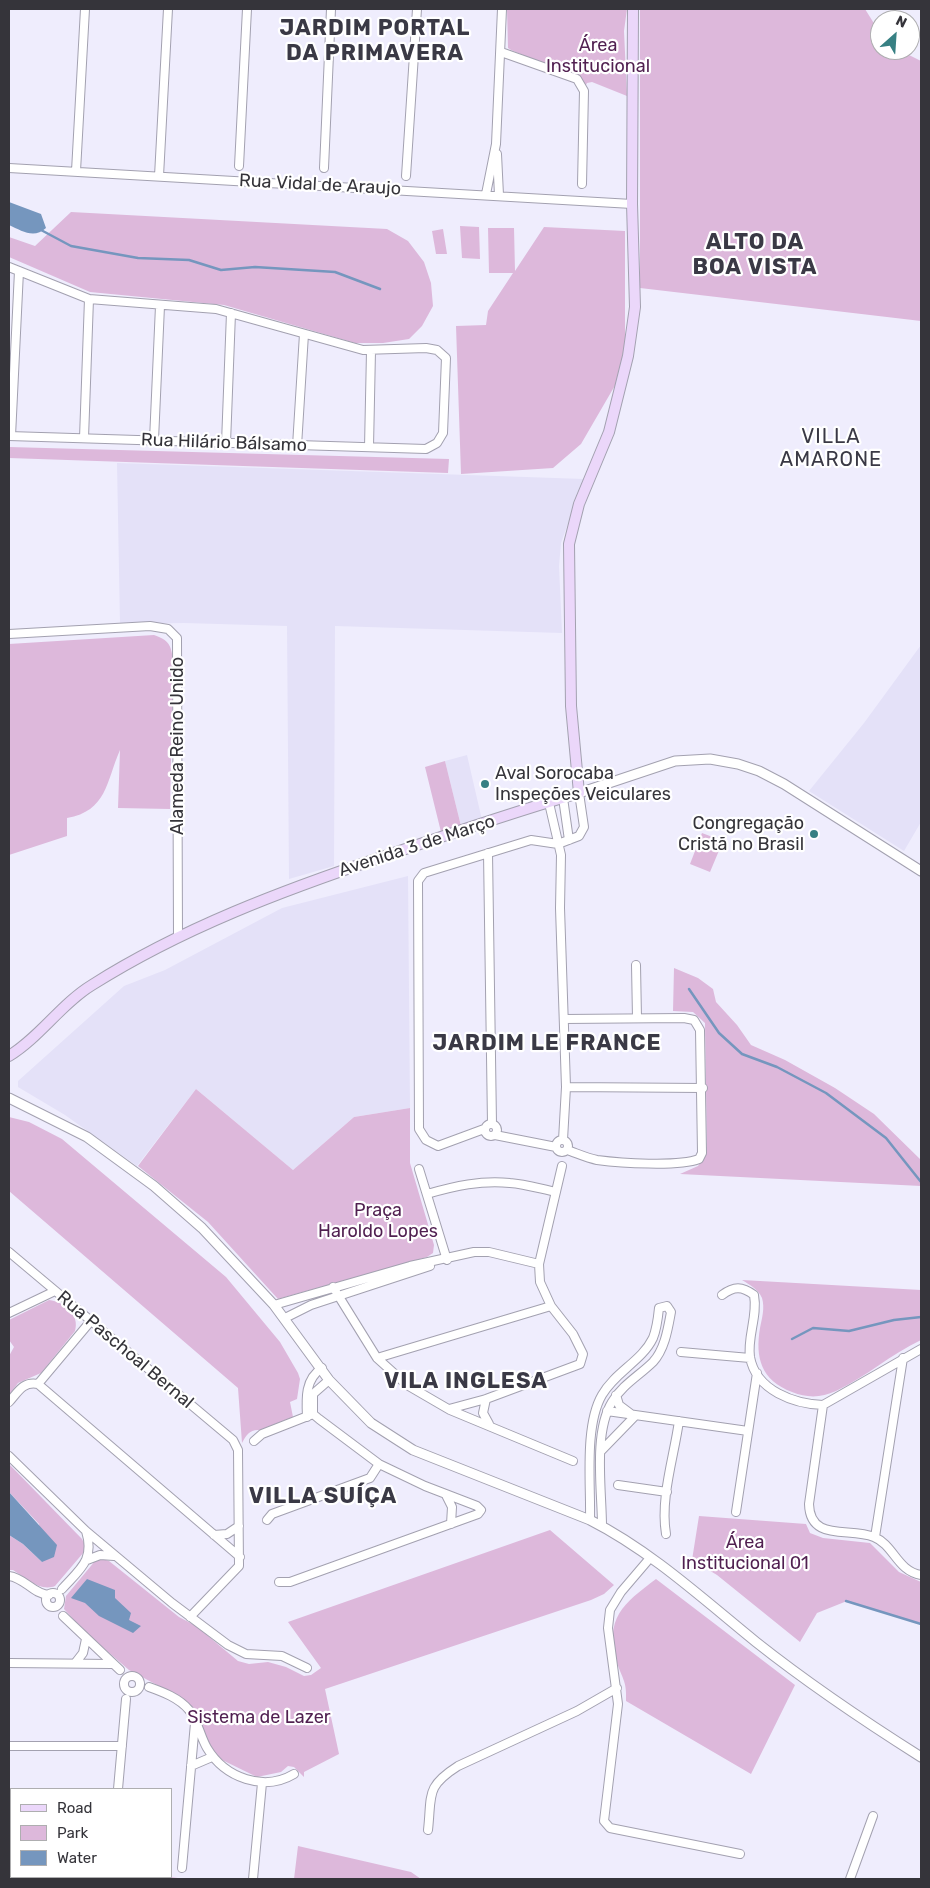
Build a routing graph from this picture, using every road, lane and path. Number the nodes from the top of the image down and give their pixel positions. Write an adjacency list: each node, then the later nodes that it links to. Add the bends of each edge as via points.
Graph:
1 (85, 9): 13 (street)
2 (168, 9): 14 (street)
3 (247, 9): 10 (street)
4 (331, 9): 12 (street)
5 (417, 9): 15 (street)
6 (502, 9): 8 (street)
7 (633, 9): 19 (main road)
8 (501, 52): 9 (street); 16 (street, via 577,79 584,91)
9 (496, 144): 17 (street); 18 (street)
10 (239, 166)
11 (9, 168): 13 (street, Rua Vidal de Araujo)
12 (324, 168)
13 (76, 171): 14 (street, Rua Vidal de Araujo)
14 (159, 176): 17 (street, Rua Vidal de Araujo)
15 (406, 176)
16 (582, 184)
17 (486, 194): 18 (street, Rua Vidal de Araujo)
18 (499, 195): 19 (street, Rua Vidal de Araujo)
19 (632, 204): 34 (main road, via 635,307 628,356 609,432 579,504 569,544 571,706)
20 (9, 267): 21 (street)
21 (19, 271): 22 (street); 27 (street)
22 (89, 299): 23 (street); 28 (street)
23 (160, 306): 24 (street, via 216,309); 29 (street)
24 (231, 313): 25 (street); 30 (street)
25 (304, 334): 26 (street); 31 (street)
26 (371, 351): 32 (street); 32 (street, Rua Hilário Bálsamo, via 426,348 437,350 446,358 443,433 437,443 426,449)
27 (10, 436): 28 (street, Rua Hilário Bálsamo)
28 (84, 438): 29 (street, Rua Hilário Bálsamo)
29 (154, 440): 30 (street, Rua Hilário Bálsamo)
30 (226, 443): 31 (street, Rua Hilário Bálsamo)
31 (297, 446): 32 (street, Rua Hilário Bálsamo)
32 (369, 447)
33 (9, 634): 41 (street, Alameda Reino Unido, via 150,626 168,629 177,638)
34 (579, 793): 35 (main road, Avenida 3 de Março); 37 (street, via 584,828 579,836); 40 (street, Avenida 3 de Março, via 675,761 710,759 738,764 784,784)
35 (563, 798): 36 (main road, Avenida 3 de Março); 37 (street)
36 (549, 802): 38 (street); 41 (main road, Avenida 3 de Março, via 328,875)
37 (569, 840): 38 (street)
38 (558, 844): 39 (street, via 532,840); 44 (street, via 561,856)
39 (488, 853): 51 (street); 52 (street, via 424,873 418,881 419,1129 426,1140 438,1146)
40 (921, 871)
41 (178, 937): 45 (main road, Avenida 3 de Março, via 91,985 69,1001)
42 (636, 965): 43 (street)
43 (637, 1018): 44 (street); 47 (street, via 694,1020 700,1030)
44 (564, 1019): 46 (street)
45 (11, 1056)
46 (566, 1087): 47 (street); 54 (street)
47 (702, 1088): 56 (street, via 702,1153 699,1159 653,1163 596,1160)
48 (9, 1098): 50 (street)
49 (9, 1102): 50 (street)
50 (29, 1107): 68 (street, via 87,1137 154,1186 202,1228)
51 (492, 1124): 52 (street); 53 (street, via 497,1128)
52 (484, 1129): 53 (street, via 488,1136)
53 (495, 1135): 55 (street)
54 (563, 1140): 55 (street, via 557,1142); 56 (street, via 568,1144)
55 (556, 1147): 56 (street, via 560,1152)
56 (567, 1150)
57 (562, 1166): 59 (street)
58 (419, 1169): 60 (street)
59 (556, 1192): 60 (street, via 490,1182 464,1184); 63 (street)
60 (426, 1194): 62 (street)
61 (9, 1252): 65 (street, Rua Paschoal Bernal)
62 (446, 1259): 63 (street, via 489,1252); 64 (street); 66 (street)
63 (539, 1264): 69 (street, via 540,1282)
64 (333, 1287): 66 (street); 68 (street)
65 (55, 1291): 70 (street); 72 (street, Rua Paschoal Bernal)
66 (338, 1295): 71 (street); 75 (street)
67 (722, 1295): 77 (street, via 732,1288 744,1288 754,1295 756,1308)
68 (274, 1305): 71 (street)
69 (550, 1306): 75 (street); 86 (street, via 573,1334 583,1354 580,1364)
70 (9, 1313)
71 (285, 1318): 80 (street)
72 (90, 1322): 83 (street); 109 (street, Rua Paschoal Bernal, via 233,1440 238,1450)
73 (921, 1349): 78 (street)
74 (681, 1352): 77 (street)
75 (377, 1358): 90 (street, via 407,1385)
76 (636, 1358): 79 (street); 79 (street, via 652,1339 659,1308 667,1306 671,1312 666,1337); 107 (street, via 616,1375 601,1395 596,1409 591,1440)
77 (750, 1358): 81 (street)
78 (902, 1358): 89 (street); 114 (street)
79 (654, 1360): 85 (street)
80 (322, 1368): 82 (street); 92 (street, via 309,1380)
81 (757, 1373): 84 (street); 87 (street)
82 (330, 1380): 92 (street, via 313,1394); 107 (street, via 371,1423 414,1450)
83 (38, 1384): 88 (street, via 31,1382 22,1386); 113 (street)
84 (770, 1389): 87 (street, via 758,1393); 89 (street, via 806,1404)
85 (616, 1395): 91 (street); 93 (street, via 619,1405)
86 (486, 1399): 90 (street); 95 (street, via 483,1413)
87 (753, 1400): 96 (street)
88 (9, 1402)
89 (823, 1405): 114 (street, via 809,1517 816,1526)
90 (449, 1409): 95 (street)
91 (607, 1411): 93 (street); 98 (street)
92 (310, 1416): 97 (street, via 262,1434); 101 (street)
93 (635, 1416): 94 (street); 98 (street)
94 (679, 1421): 96 (street); 103 (street)
95 (489, 1424): 100 (street)
96 (748, 1430): 105 (street)
97 (254, 1441)
98 (601, 1451): 110 (street)
99 (9, 1456): 111 (street)
100 (573, 1460)
101 (379, 1464): 104 (street); 106 (street, via 370,1478 272,1514)
102 (618, 1485): 103 (street)
103 (667, 1492): 112 (street)
104 (446, 1495): 108 (street, via 452,1507); 108 (street, via 481,1510)
105 (736, 1512)
106 (267, 1520)
107 (590, 1520): 110 (street)
108 (451, 1524): 121 (street, via 290,1582)
109 (239, 1526): 113 (street, via 227,1534); 116 (street)
110 (602, 1526): 117 (street)
111 (86, 1531): 115 (street); 118 (street, via 90,1544)
112 (666, 1534)
113 (214, 1535): 116 (street)
114 (875, 1537): 119 (street, via 906,1570)
115 (117, 1557): 118 (street, via 100,1555); 127 (street)
116 (240, 1557): 127 (street, via 239,1566)
117 (650, 1558): 137 (street, via 610,1610 608,1628); 144 (street, via 851,1713)
118 (87, 1560): 122 (street)
119 (921, 1575)
120 (9, 1576): 123 (street, via 39,1593)
121 (279, 1582)
122 (62, 1589): 123 (street); 124 (street)
123 (50, 1594): 124 (street, via 56,1594); 125 (street, via 47,1601)
124 (59, 1602): 125 (street); 126 (street)
125 (50, 1606): 126 (street)
126 (63, 1616): 128 (street)
127 (190, 1617): 132 (street, via 237,1651 282,1656)
128 (86, 1639): 129 (street); 131 (street)
129 (76, 1662): 130 (street); 131 (street)
130 (9, 1663)
131 (112, 1664): 133 (street)
132 (306, 1668)
133 (120, 1670): 134 (street); 135 (street)
134 (136, 1678): 135 (street); 136 (street); 138 (street)
135 (125, 1685): 138 (street, via 127,1690); 139 (street)
136 (149, 1687): 138 (street); 140 (street, via 180,1702)
137 (617, 1688): 150 (street, via 440,1777 433,1787); 151 (street, via 606,1825)
138 (136, 1690): 139 (street)
139 (126, 1699): 142 (street)
140 (196, 1720): 143 (street); 145 (street)
141 (9, 1746): 142 (street)
142 (122, 1746): 148 (street)
143 (212, 1757): 145 (street); 147 (street, via 239,1776)
144 (921, 1757)
145 (191, 1766): 152 (street)
146 (294, 1774): 147 (street, via 284,1780)
147 (262, 1784): 153 (street)
148 (118, 1788)
149 (873, 1816): 154 (street)
150 (428, 1830)
151 (740, 1854)
152 (182, 1868)
153 (253, 1879)
154 (850, 1879)

